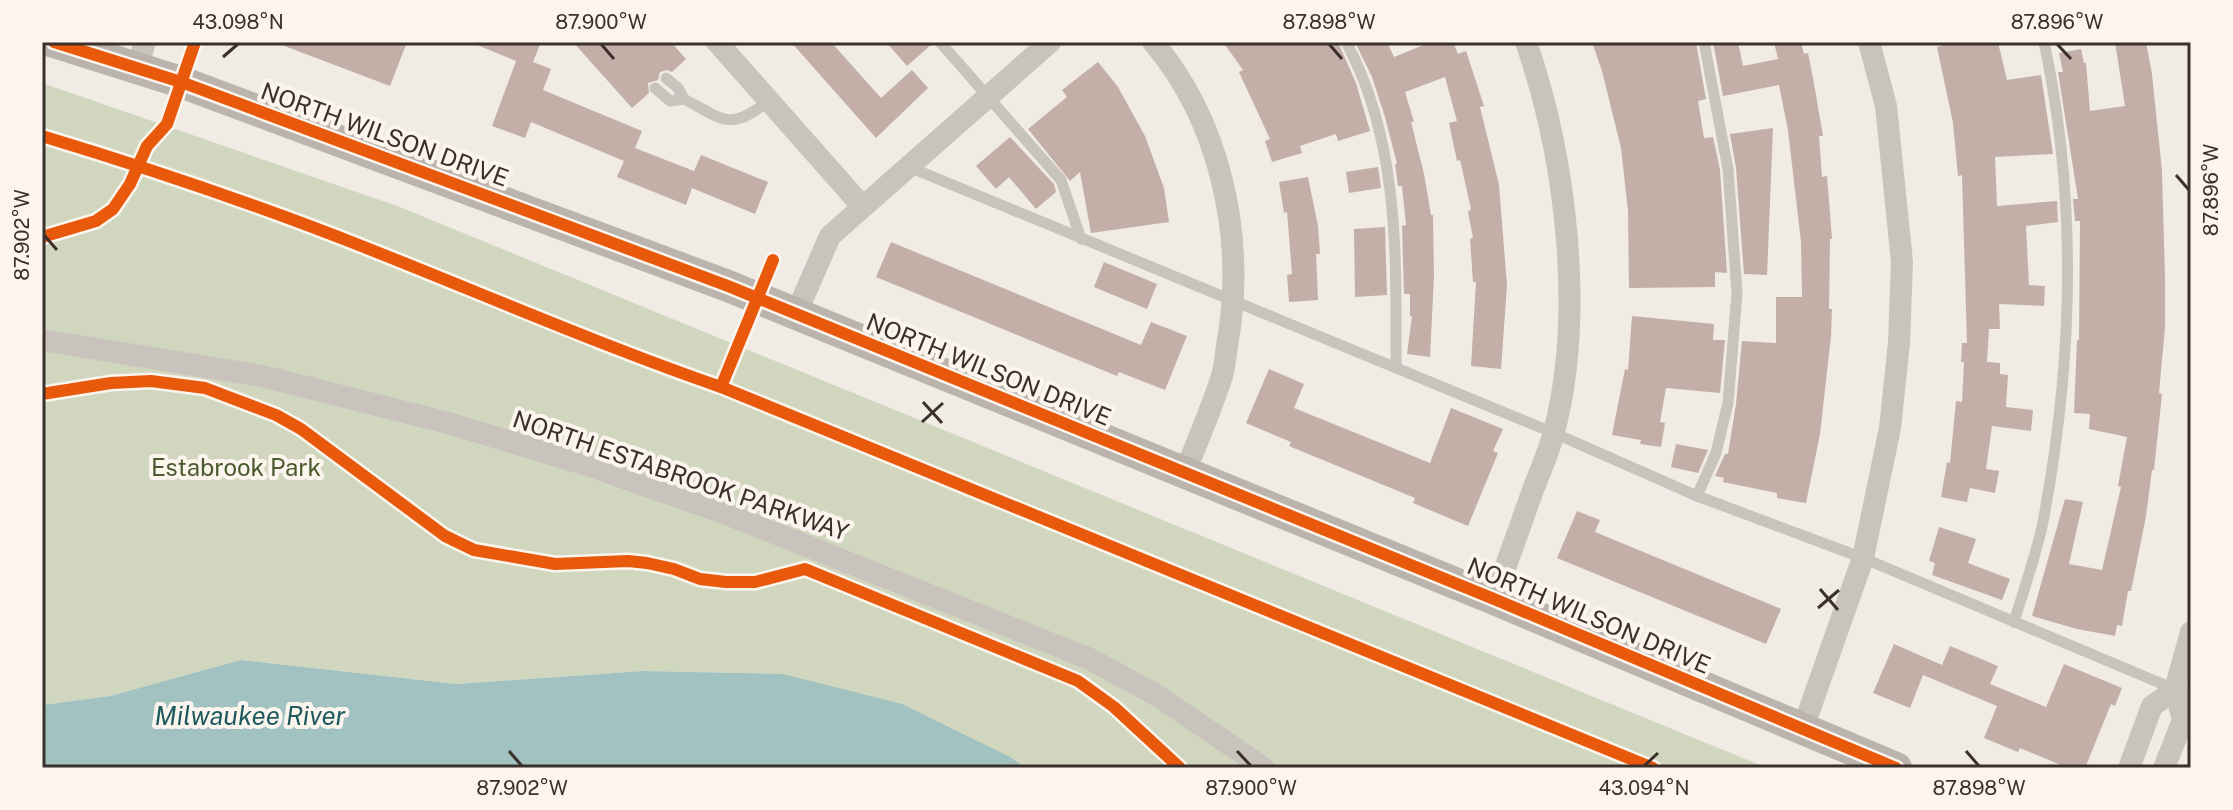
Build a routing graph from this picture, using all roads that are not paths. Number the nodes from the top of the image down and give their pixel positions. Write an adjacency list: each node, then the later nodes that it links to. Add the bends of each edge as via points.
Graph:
1 (54, 42): 11 (street, NORTH WILSON DRIVE)
2 (717, 42): 16 (street)
3 (940, 42): 14 (lane)
4 (1050, 42): 14 (street)
5 (1153, 42): 20 (street, via 1198,111 1221,174 1234,245)
6 (1346, 42): 23 (lane, via 1371,100 1387,167 1396,248)
7 (1526, 42): 24 (street, via 1556,158 1566,236 1571,307)
8 (1704, 42): 26 (lane, via 1728,169 1737,293 1728,403 1716,453)
9 (1869, 42): 27 (street, via 1886,106 1902,262 1890,428)
10 (2044, 42): 29 (lane, via 2065,166 2069,283 2061,398 2042,525)
11 (141, 55): 21 (street, NORTH WILSON DRIVE)
12 (666, 78): 15 (lane)
13 (655, 88): 15 (lane, via 670,101)
14 (988, 96): 17 (street); 19 (lane, via 1061,180)
15 (684, 99): 16 (lane, via 735,120 745,119)
16 (769, 101): 18 (street)
17 (907, 167): 18 (street); 19 (lane)
18 (862, 206): 21 (street, via 830,236)
19 (1081, 239): 20 (lane)
20 (1234, 301): 23 (lane); 25 (street, via 1222,373)
21 (796, 314): 25 (street, NORTH WILSON DRIVE)
22 (42, 340): 33 (street, NORTH ESTABROOK PARKWAY, via 262,376 590,466 744,521 1090,659 1158,696)
23 (1396, 368): 24 (lane)
24 (1554, 433): 26 (lane); 28 (street)
25 (1185, 473): 28 (street, NORTH WILSON DRIVE)
26 (1697, 496): 27 (lane)
27 (1863, 558): 29 (lane); 32 (street)
28 (1494, 599): 32 (street, NORTH WILSON DRIVE)
29 (2014, 622): 31 (lane)
30 (2191, 632): 31 (street)
31 (2183, 693): 35 (street, via 2152,706); 36 (street, via 2183,720)
32 (1803, 728): 34 (street, NORTH WILSON DRIVE)
33 (1264, 768)
34 (1896, 768)
35 (2129, 768)
36 (2164, 768)

